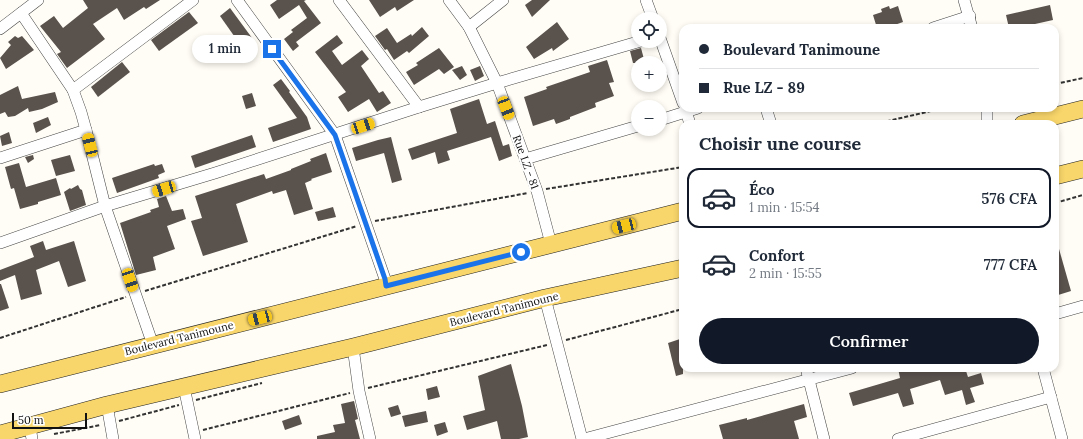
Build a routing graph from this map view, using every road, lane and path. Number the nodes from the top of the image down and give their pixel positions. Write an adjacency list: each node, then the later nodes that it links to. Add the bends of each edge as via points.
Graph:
1 (38, 0): 10 (street)
2 (193, 0): 21 (street)
3 (237, 0): 32 (street)
4 (339, 0): 23 (street)
5 (449, 0): 14 (street, Rue LZ - 81)
6 (503, 0): 14 (street)
7 (646, 0): 9 (street)
8 (964, 0): 11 (street)
9 (650, 12)
10 (21, 13): 15 (street); 21 (street)
11 (970, 16): 12 (street); 13 (street)
12 (945, 24)
13 (971, 24)
14 (469, 27): 19 (street, Rue LZ - 81)
15 (0, 28)
16 (631, 44): 19 (street)
17 (664, 48): 22 (street)
18 (1083, 78): 20 (path)
19 (497, 83): 23 (street); 34 (street, Rue LZ - 81)
20 (1059, 83)
21 (73, 90): 31 (street)
22 (679, 91)
23 (419, 107): 32 (street)
24 (1083, 109): 29 (main road)
25 (679, 111): 27 (street)
26 (927, 112): 28 (path)
27 (667, 117)
28 (892, 120)
29 (1040, 120)
30 (631, 128): 34 (street)
31 (86, 130): 33 (street); 41 (street)
32 (335, 135): 41 (street); 43 (street)
33 (0, 158)
34 (525, 159): 38 (street, Rue LZ - 81)
35 (679, 168): 38 (path)
36 (1083, 169): 37 (main road)
37 (1059, 175)
38 (537, 191): 43 (path); 45 (street, Rue LZ - 81)
39 (1083, 195): 40 (path)
40 (1059, 202)
41 (105, 206): 44 (street); 48 (street)
42 (679, 212): 45 (main road, Boulevard Tanimoune)
43 (365, 224): 47 (street); 48 (path)
44 (0, 243)
45 (551, 244): 47 (main road, Boulevard Tanimoune)
46 (679, 269): 49 (main road, Boulevard Tanimoune)
47 (386, 286): 55 (main road, Boulevard Tanimoune)
48 (134, 294): 53 (path); 55 (street)
49 (545, 298): 54 (street); 56 (main road, Boulevard Tanimoune)
50 (1083, 306): 52 (street)
51 (679, 310): 54 (path)
52 (1059, 313)
53 (0, 338)
54 (557, 343): 63 (path); 71 (street)
55 (153, 345): 61 (main road, Boulevard Tanimoune)
56 (353, 347): 62 (main road, Boulevard Tanimoune); 63 (street)
57 (807, 372): 60 (street)
58 (836, 372): 60 (street)
59 (1044, 372): 64 (street)
60 (809, 379): 71 (street); 72 (street)
61 (0, 384)
62 (184, 387): 65 (main road, Boulevard Tanimoune); 68 (street)
63 (359, 391): 68 (path); 70 (street)
64 (1051, 397): 73 (street); 74 (street)
65 (107, 405): 66 (main road, Boulevard Tanimoune); 69 (street)
66 (31, 433): 67 (main road, Boulevard Tanimoune)
67 (0, 434)
68 (194, 436)
69 (113, 439)
70 (370, 439)
71 (583, 439)
72 (824, 439)
73 (898, 439)
74 (1062, 439)

